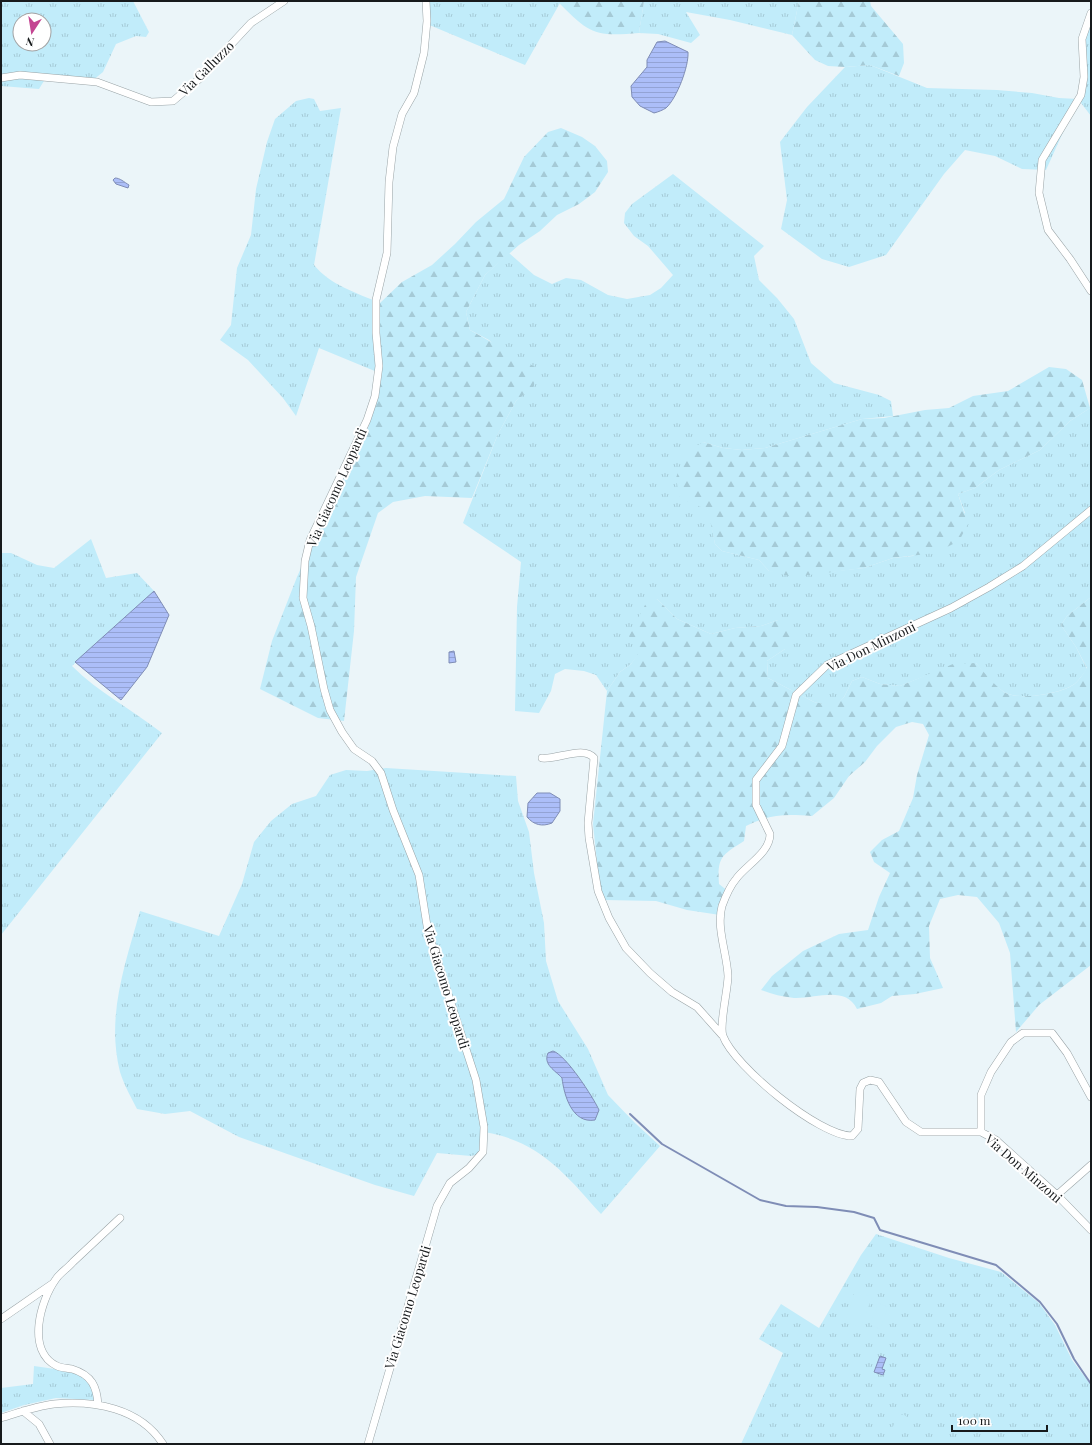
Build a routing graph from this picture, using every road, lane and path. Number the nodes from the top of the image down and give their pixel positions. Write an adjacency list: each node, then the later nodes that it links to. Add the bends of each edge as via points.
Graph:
1 (284, 1): 4 (street, Via Galluzzo, via 251,23 198,80 173,101 151,102 97,82 20,75)
2 (426, 1): 22 (street, Via Giacomo Leopardi, via 424,53 414,93 402,114 393,147 389,182 388,253 376,300 379,366 375,396 310,540 303,598 330,710 354,749 372,761 382,773 418,875 428,932 476,1080 484,1127 483,1152 469,1168 450,1183 437,1206)
3 (1091, 13): 5 (street, via 1082,38 1084,77 1081,95 1042,160 1039,193 1048,230)
4 (1, 78)
5 (1091, 291)
6 (1091, 510): 8 (street, Via Don Minzoni, via 1017,570 951,608 828,665 796,695 782,746 756,780 756,805 770,838 766,848 736,879 720,916 728,977)
7 (542, 758): 8 (street, via 557,758 580,752 594,758 589,838 598,891 607,912 626,948 650,974 672,992 697,1007)
8 (722, 1035): 10 (street, Via Don Minzoni, via 733,1054 797,1112 838,1133 852,1136 858,1129 860,1089 863,1083 870,1080 879,1082 906,1122 921,1132)
9 (1091, 1097): 10 (street, via 1067,1053 1052,1033 1023,1033 1011,1042 991,1072 981,1095)
10 (981, 1132): 12 (street, Via Don Minzoni, via 996,1140)
11 (1091, 1165): 12 (street)
12 (1057, 1195): 14 (street, Via Don Minzoni)
13 (120, 1218): 15 (street)
14 (1091, 1230)
15 (54, 1283): 16 (street); 17 (street, via 44,1302 38,1337 41,1349 48,1360 58,1367 73,1369 86,1376 95,1385)
16 (1, 1319)
17 (98, 1405): 18 (street, via 53,1404); 21 (street, via 118,1409 133,1416 148,1426)
18 (23, 1412): 19 (street); 20 (street, via 40,1424)
19 (1, 1418)
20 (50, 1444)
21 (163, 1444)
22 (368, 1444)

